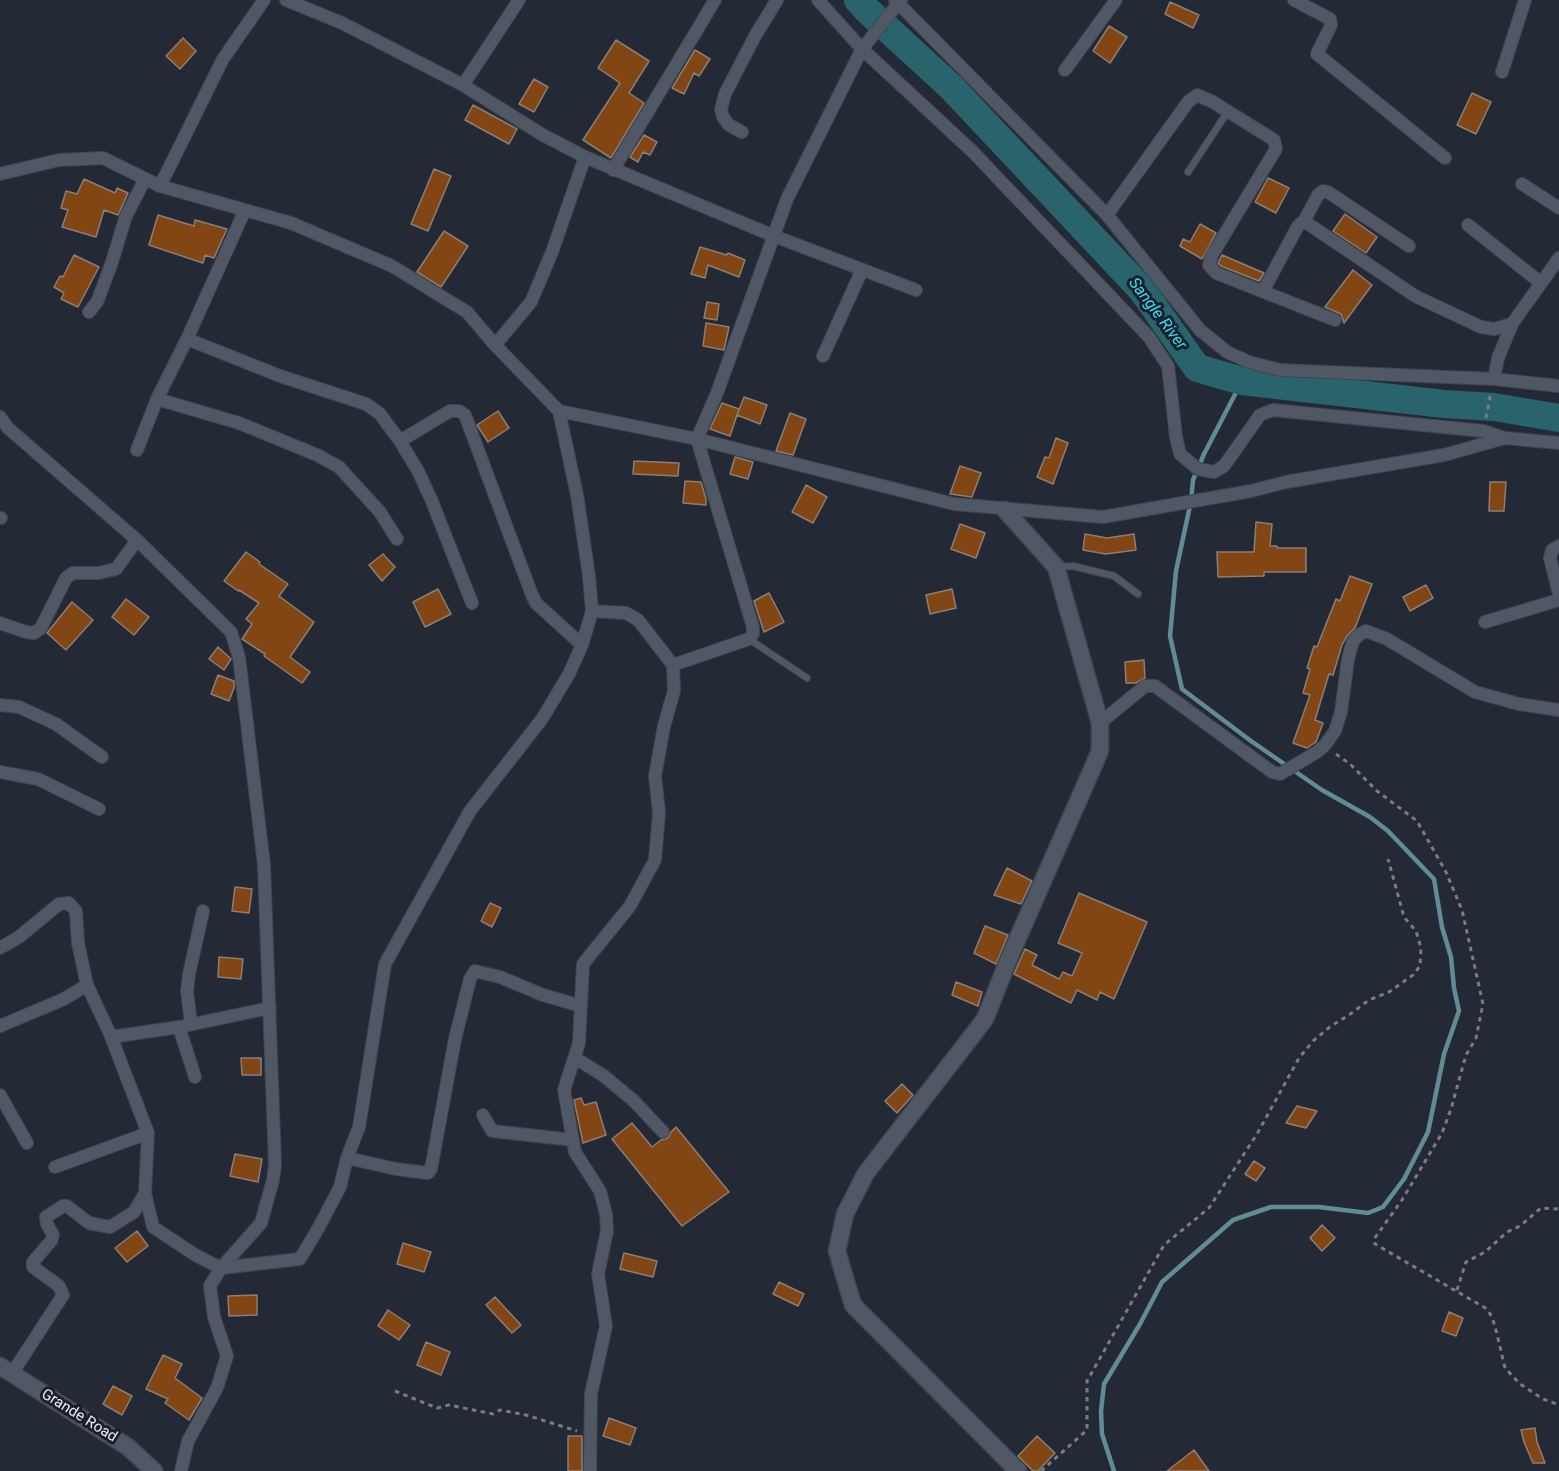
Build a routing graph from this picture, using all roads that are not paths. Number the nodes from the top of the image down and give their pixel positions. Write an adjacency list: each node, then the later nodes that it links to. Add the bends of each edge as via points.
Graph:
1 (264, 0): 24 (street, via 223,59)
2 (286, 0): 14 (street, via 342,23)
3 (519, 0): 14 (street)
4 (715, 0): 19 (street)
5 (777, 0): 16 (street, via 725,94 721,109 729,125)
6 (818, 0): 11 (street)
7 (1116, 0): 12 (street)
8 (1293, 0): 18 (street, via 1330,19 1331,25 1317,54)
9 (1525, 0): 13 (street)
10 (897, 4): 11 (street); 27 (street)
11 (865, 45): 30 (street, via 796,181); 48 (street, via 1149,337 1168,366 1180,454 1198,469 1214,472 1224,466 1260,415 1273,410 1483,431)
12 (1065, 70)
13 (1502, 72)
14 (463, 85): 17 (street)
15 (1228, 111): 20 (lane); 27 (street, via 1197,95 1188,102); 36 (street, via 1274,140 1276,149 1209,265 1216,273)
16 (742, 132)
17 (585, 157): 19 (street); 41 (street, via 531,302)
18 (1445, 158)
19 (613, 170): 30 (street)
20 (1188, 172)
21 (0, 174): 22 (street, via 59,160 103,159)
22 (145, 179): 24 (street); 37 (street, via 126,216 97,302)
23 (1522, 184): 25 (street)
24 (160, 186): 26 (street)
25 (1559, 208)
26 (245, 210): 40 (street); 41 (street, via 291,223 392,266 467,312)
27 (1107, 215): 43 (street, via 1200,330 1227,352 1249,362 1280,370)
28 (1304, 221): 31 (street, via 1318,195 1328,192); 36 (street); 39 (street, via 1415,296 1481,327 1494,329)
29 (1468, 225): 34 (street)
30 (774, 236): 33 (street); 49 (street)
31 (1409, 246)
32 (1559, 258): 34 (street)
33 (862, 270): 35 (street); 42 (street)
34 (1540, 283): 39 (street)
35 (916, 290)
36 (1263, 291): 38 (street)
37 (89, 312)
38 (1335, 320)
39 (1512, 324): 43 (street)
40 (187, 339): 45 (street); 50 (street, via 280,376 366,404 380,414)
41 (495, 345): 46 (street)
42 (824, 356)
43 (1494, 379): 44 (street)
44 (1559, 386)
45 (157, 399): 52 (street); 54 (street, via 238,423 339,466 380,512)
46 (559, 411): 49 (street); 62 (street, via 577,495)
47 (0, 417): 55 (street)
48 (1505, 438): 51 (street); 53 (street, via 1444,455 1102,517)
49 (697, 440): 53 (street, via 954,504); 65 (street, via 753,627)
50 (400, 441): 61 (street, via 418,471); 66 (street, via 450,411 465,415 536,603)
51 (1559, 443)
52 (137, 450)
53 (1005, 510): 57 (street)
54 (397, 539)
55 (137, 540): 64 (street, via 116,569 73,573 66,578 41,628 34,633); 79 (street, via 231,632 239,657 264,865)
56 (1559, 546): 59 (street, via 1552,550 1550,558)
57 (1056, 567): 58 (lane, via 1073,566 1114,576); 71 (street)
58 (1138, 594)
59 (1559, 594)
60 (1559, 600): 63 (street)
61 (472, 603)
62 (592, 611): 66 (street); 67 (street, via 626,613 638,620)
63 (1485, 622)
64 (0, 623)
65 (749, 639): 67 (street); 68 (lane)
66 (582, 645): 91 (street, via 542,719 470,811 385,964 359,1127)
67 (673, 665): 78 (street, via 674,691 655,777 659,813 655,860 630,906 583,964)
68 (807, 678)
69 (0, 705): 72 (street, via 20,707 56,724)
70 (1559, 710): 71 (street, via 1475,692 1387,639 1366,631 1353,641 1335,731 1321,748 1280,774 1155,686 1145,686)
71 (1100, 723): 99 (street, via 1100,752 985,1020 866,1173 845,1214 837,1251 853,1305)
72 (102, 757)
73 (0, 772): 74 (street, via 38,779)
74 (99, 809)
75 (203, 911): 81 (street, via 189,974)
76 (0, 948): 77 (street, via 59,904 69,903 76,911)
77 (87, 985): 80 (street); 82 (street)
78 (581, 1006): 83 (street); 91 (street, via 476,971 470,979 454,1039 431,1169 428,1173 396,1169)
79 (270, 1008): 81 (street); 94 (street, via 273,1180 261,1223)
80 (0, 1026)
81 (185, 1026): 82 (street); 84 (street)
82 (111, 1037): 87 (street)
83 (575, 1058): 88 (street, via 634,1101); 89 (street, via 564,1090)
84 (195, 1077)
85 (0, 1095): 90 (street)
86 (483, 1115): 89 (street, via 492,1131)
87 (148, 1132): 92 (street); 93 (street)
88 (663, 1132)
89 (573, 1140): 98 (street, via 575,1152 600,1191 608,1231 598,1274 606,1326 591,1394)
90 (27, 1143)
91 (347, 1158): 94 (street, via 340,1187 300,1259)
92 (55, 1167)
93 (145, 1193): 94 (street, via 153,1227); 95 (street, via 134,1212 110,1227 88,1223 67,1206 46,1217 53,1235 33,1267 59,1286 63,1295)
94 (221, 1268): 97 (street, via 210,1286 214,1317 226,1356 218,1388 188,1441)
95 (5, 1371): 96 (street, Grande Road, via 128,1447)
96 (154, 1471)
97 (181, 1471)
98 (590, 1471)
99 (1018, 1471)

